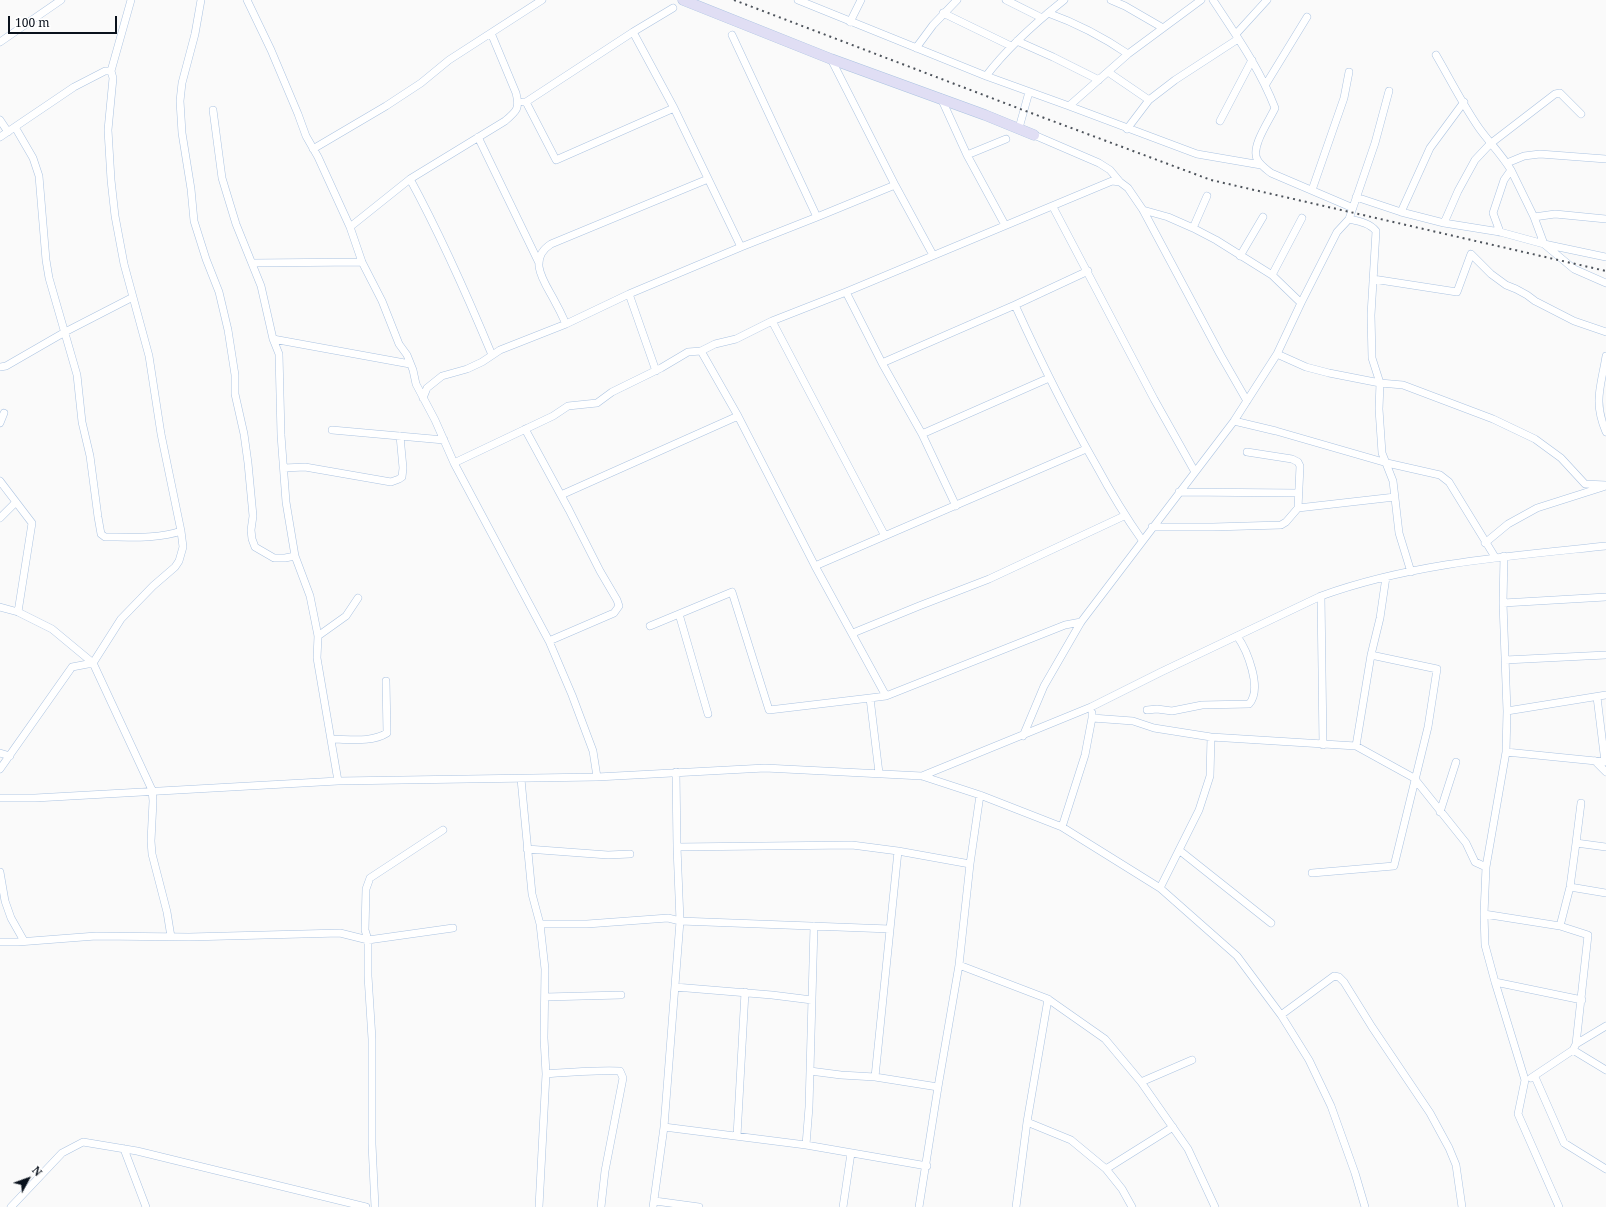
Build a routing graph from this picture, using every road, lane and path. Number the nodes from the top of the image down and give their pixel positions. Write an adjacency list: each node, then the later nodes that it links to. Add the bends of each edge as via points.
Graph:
1 (61, 0): 26 (street)
2 (131, 0): 33 (street)
3 (201, 0): 156 (street, via 180,101 194,221 219,292 228,330 235,375 235,394 248,463 253,516 252,540 255,546 274,558)
4 (247, 0): 61 (street)
5 (542, 0): 23 (street)
6 (798, 0): 20 (street)
7 (861, 0): 20 (street)
8 (957, 0): 17 (street)
9 (1006, 0): 18 (street)
10 (1064, 0): 18 (street)
11 (1111, 0): 21 (street)
12 (1214, 0): 25 (street)
13 (1267, 0): 25 (street)
14 (688, 1): 31 (main road)
15 (1196, 1): 21 (street)
16 (673, 8): 22 (street)
17 (943, 13): 27 (street); 28 (street)
18 (1045, 15): 27 (street); 29 (street, via 1062,18)
19 (1307, 17): 38 (street)
20 (850, 22): 28 (street)
21 (1164, 28): 29 (street)
22 (633, 32): 44 (street); 47 (street)
23 (491, 34): 43 (street); 61 (street, via 449,60 421,83 386,106)
24 (732, 34): 78 (street)
25 (1237, 36): 32 (street); 42 (street)
26 (0, 42)
27 (1014, 44): 36 (street); 37 (street, via 1054,57)
28 (916, 48): 36 (street)
29 (1128, 54): 34 (street)
30 (1436, 55): 45 (street)
31 (831, 59): 41 (main road); 70 (street)
32 (1252, 60): 38 (street); 51 (street)
33 (111, 71): 52 (street, via 105,71 74,87); 103 (street, via 114,78 108,130 111,180 118,237)
34 (1108, 72): 37 (street); 42 (street)
35 (1349, 72): 71 (street, via 1342,105)
36 (986, 76): 40 (street)
37 (1098, 80): 46 (street)
38 (1266, 84): 65 (street, via 1275,108 1256,149)
39 (1389, 91): 73 (street, via 1375,143)
40 (1029, 92): 46 (street); 53 (street)
41 (941, 98): 53 (main road); 62 (street)
42 (1150, 100): 54 (street)
43 (518, 102): 44 (street); 58 (street, via 517,109 505,121)
44 (526, 102): 47 (street, via 556,160)
45 (1464, 102): 60 (street); 77 (street, via 1430,148)
46 (1068, 106): 54 (street)
47 (674, 108): 68 (street)
48 (212, 110): 95 (street, via 222,178 236,224)
49 (1581, 114): 60 (street, via 1560,93 1555,94)
50 (0, 120): 55 (street)
51 (1220, 122)
52 (15, 127): 55 (street); 108 (street, via 33,158 39,176 46,260)
53 (1019, 128): 56 (main road)
54 (1127, 129): 65 (street, via 1197,154)
55 (8, 132): 57 (street)
56 (1034, 135): 69 (street, via 1099,163 1110,170)
57 (0, 137)
58 (478, 137): 67 (street); 96 (street)
59 (1006, 139): 62 (street)
60 (1490, 144): 64 (street); 84 (street, via 1475,160)
61 (313, 148): 86 (street)
62 (967, 155): 85 (street)
63 (1606, 159): 64 (street, via 1540,154 1524,156)
64 (1507, 163): 66 (street)
65 (1261, 165): 71 (street, via 1271,173)
66 (1511, 170): 80 (street); 88 (street, via 1504,180 1493,213)
67 (410, 179): 86 (street); 113 (street, via 450,259)
68 (708, 180): 90 (street); 96 (street, via 551,244 541,253)
69 (1120, 182): 74 (street, via 1112,181); 76 (street, via 1128,188)
70 (895, 185): 78 (street); 91 (street)
71 (1312, 190): 75 (street)
72 (1207, 196): 87 (street)
73 (1356, 197): 75 (street); 77 (street)
74 (1053, 207): 85 (street); 97 (street)
75 (1353, 208): 82 (street)
76 (1143, 210): 87 (street); 122 (street)
77 (1401, 212): 84 (street)
78 (817, 217): 90 (street)
79 (1263, 217): 92 (street)
80 (1534, 217): 83 (street, via 1555,214); 89 (street)
81 (1302, 218): 98 (street)
82 (1349, 219): 99 (street, via 1366,224 1376,231); 104 (street, via 1337,232)
83 (1606, 219)
84 (1444, 223): 88 (street)
85 (1005, 225): 91 (street)
86 (350, 227): 94 (street)
87 (1193, 228): 92 (street)
88 (1500, 232): 89 (street)
89 (1544, 244): 93 (street); 100 (street, via 1574,269)
90 (741, 247): 102 (street)
91 (933, 255): 101 (street)
92 (1240, 256): 98 (street)
93 (1606, 257)
94 (362, 262): 95 (street); 116 (street)
95 (252, 263): 110 (street, via 261,286)
96 (539, 263): 107 (street, via 540,275)
97 (1088, 271): 105 (street); 138 (street)
98 (1272, 275): 104 (street)
99 (1373, 279): 109 (street, via 1457,292 1471,254 1506,285 1574,321); 120 (street, via 1372,358)
100 (1606, 283)
101 (846, 292): 106 (street); 115 (street)
102 (629, 294): 107 (street); 118 (street)
103 (133, 297): 108 (street); 151 (street, via 149,356 161,434)
104 (1301, 303): 112 (street)
105 (1015, 305): 115 (street); 119 (street)
106 (772, 322): 111 (street, via 736,339); 152 (street)
107 (566, 324): 113 (street)
108 (65, 332): 117 (street); 151 (street, via 77,375 82,422 90,456 101,534 105,537 155,536 172,535)
109 (1606, 332)
110 (273, 339): 116 (street); 137 (street, via 280,367 279,397)
111 (701, 350): 118 (street, via 688,352); 124 (street)
112 (1277, 354): 120 (street, via 1323,372); 122 (street)
113 (492, 355): 121 (street, via 467,369 442,376 427,388)
114 (1606, 356): 129 (street, via 1598,396 1598,408)
115 (882, 363): 130 (street)
116 (410, 364): 121 (street)
117 (0, 367)
118 (656, 371): 127 (street, via 612,392 597,403 568,406)
119 (1049, 378): 130 (street); 133 (street)
120 (1380, 383): 136 (street, via 1382,453); 140 (street, via 1403,385 1493,419 1535,439 1561,458 1585,484)
121 (422, 398): 132 (street)
122 (1247, 401): 125 (street)
123 (4, 413): 126 (street)
124 (738, 416): 142 (street); 159 (street)
125 (1234, 421): 136 (street, via 1276,430); 138 (street)
126 (0, 423)
127 (525, 429): 135 (street); 142 (street)
128 (332, 430): 131 (street)
129 (1606, 432)
130 (922, 434): 146 (street)
131 (400, 436): 132 (street); 137 (street, via 403,468 402,476 395,482 305,467)
132 (444, 440): 135 (street)
133 (1086, 449): 146 (street); 148 (street)
134 (1247, 452): 143 (street, via 1298,462)
135 (454, 463): 174 (street)
136 (1387, 463): 144 (street); 154 (street, via 1440,475 1448,482)
137 (284, 468): 156 (street, via 286,502)
138 (1195, 472): 141 (street)
139 (0, 482): 145 (street)
140 (1606, 486): 154 (street, via 1536,508 1508,524)
141 (1179, 492): 143 (street); 150 (street)
142 (561, 494): 174 (street, via 619,606 614,613)
143 (1298, 494): 147 (street)
144 (1395, 497): 147 (street); 160 (street, via 1399,533)
145 (16, 502): 149 (street); 167 (street, via 32,523)
146 (956, 506): 152 (street)
147 (1298, 508): 150 (street, via 1280,525)
148 (1124, 516): 153 (street); 171 (street, via 989,579)
149 (0, 518)
150 (1152, 527): 153 (street)
151 (182, 531): 178 (street, via 183,547 175,567 121,619)
152 (885, 536): 159 (street)
153 (1142, 540): 169 (street)
154 (1485, 543): 158 (street)
155 (1606, 546): 157 (street)
156 (295, 556): 172 (street, via 310,596)
157 (1504, 556): 158 (street); 165 (street)
158 (1495, 557): 160 (street)
159 (815, 566): 171 (street)
160 (1411, 572): 161 (street)
161 (1386, 577): 162 (street); 175 (street)
162 (1321, 596): 173 (street); 192 (street)
163 (358, 598): 172 (street, via 346,616)
164 (1606, 598): 165 (street)
165 (1503, 603): 177 (street)
166 (0, 607): 167 (street)
167 (18, 612): 178 (street, via 52,629)
168 (679, 614): 170 (street); 183 (street, via 732,592 769,710); 187 (street)
169 (1081, 622): 181 (street, via 1065,625); 189 (street, via 1044,686)
170 (650, 626)
171 (853, 633): 181 (street)
172 (318, 636): 191 (street, via 318,658)
173 (1237, 636): 184 (street); 185 (street, via 1244,645 1252,667 1254,695 1249,704 1202,705 1172,711)
174 (549, 641): 205 (street, via 593,751)
175 (1371, 655): 193 (street); 206 (street, via 1437,668 1428,727)
176 (1606, 655): 177 (street)
177 (1505, 660): 186 (street)
178 (93, 664): 196 (street, via 72,667); 209 (street)
179 (386, 681): 191 (street, via 386,733 379,738 362,740)
180 (1606, 695): 182 (street)
181 (886, 696): 183 (street)
182 (1597, 696): 186 (street); 199 (street)
183 (870, 698): 203 (street)
184 (1091, 708): 188 (street); 189 (street)
185 (1146, 710)
186 (1507, 711): 194 (street)
187 (708, 714)
188 (1092, 718): 190 (street, via 1132,722); 214 (street, via 1085,755)
189 (1023, 736): 204 (street)
190 (1211, 737): 192 (street); 220 (street, via 1210,776 1199,810)
191 (331, 739): 208 (street)
192 (1323, 745): 193 (street)
193 (1356, 746): 206 (street)
194 (1506, 752): 197 (street); 224 (street)
195 (0, 753): 196 (street)
196 (10, 756): 200 (street)
197 (1595, 761): 199 (street); 202 (street)
198 (1456, 762): 213 (street)
199 (1605, 762)
200 (0, 769)
201 (676, 772): 203 (street, via 766,768); 205 (street); 217 (street)
202 (1606, 772)
203 (879, 773): 204 (street)
204 (922, 776): 210 (street)
205 (598, 777): 207 (street)
206 (1414, 778): 213 (street); 226 (street, via 1394,866)
207 (521, 779): 208 (street); 219 (street)
208 (338, 781): 209 (street)
209 (152, 790): 211 (street, via 123,794); 238 (street, via 152,854)
210 (980, 795): 214 (street); 223 (street)
211 (0, 798)
212 (1581, 803): 216 (street)
213 (1440, 812): 224 (street, via 1466,843 1475,862)
214 (1062, 827): 228 (street)
215 (443, 830): 239 (street, via 370,878 366,889 365,930)
216 (1576, 843): 218 (street); 227 (street)
217 (676, 847): 221 (street, via 852,845); 231 (street)
218 (1606, 847)
219 (528, 849): 222 (street, via 608,855); 233 (street, via 532,894)
220 (1179, 850): 228 (street); 232 (street)
221 (898, 851): 223 (street); 237 (street)
222 (630, 854)
223 (970, 864): 242 (street)
224 (1486, 867): 230 (street)
225 (0, 872): 240 (street, via 5,901)
226 (1312, 873)
227 (1570, 887): 229 (street); 235 (street)
228 (1160, 888): 251 (street, via 1237,956)
229 (1606, 893)
230 (1484, 914): 235 (street); 243 (street, via 1485,945)
231 (680, 921): 233 (street, via 668,918 587,924); 234 (street); 244 (street)
232 (1271, 923)
233 (540, 924): 247 (street)
234 (814, 926): 237 (street); 249 (street)
235 (1560, 926): 250 (street, via 1588,935)
236 (453, 928): 239 (street)
237 (890, 929): 258 (street)
238 (171, 937): 239 (street, via 340,933); 240 (street, via 96,936)
239 (368, 940): 277 (street)
240 (24, 941): 241 (street)
241 (0, 942)
242 (959, 965): 248 (street); 262 (street)
243 (1495, 982): 250 (street); 260 (street)
244 (675, 987): 245 (street); 264 (street)
245 (745, 992): 249 (street); 266 (street)
246 (621, 995): 247 (street)
247 (545, 997): 257 (street)
248 (1048, 999): 261 (street, via 1105,1039); 263 (street)
249 (812, 1000): 256 (street)
250 (1582, 1000): 253 (street)
251 (1281, 1015): 286 (street, via 1309,1060 1331,1106); 287 (street, via 1334,976 1344,982 1430,1113 1449,1148 1456,1166)
252 (1606, 1026): 253 (street)
253 (1575, 1047): 255 (street); 259 (street)
254 (1192, 1060): 261 (street)
255 (1606, 1070)
256 (810, 1071): 258 (street); 267 (street)
257 (546, 1074): 278 (street); 279 (street, via 610,1071 620,1072 623,1078 605,1171)
258 (875, 1077): 262 (street)
259 (1534, 1077): 260 (street); 271 (street, via 1564,1143)
260 (1526, 1080): 288 (street, via 1518,1114)
261 (1141, 1082): 265 (street)
262 (938, 1087): 270 (street)
263 (1028, 1122): 272 (street, via 1071,1140); 283 (street)
264 (664, 1126): 266 (street); 273 (street)
265 (1173, 1127): 272 (street); 285 (street, via 1188,1149)
266 (737, 1136): 267 (street)
267 (806, 1145): 269 (street)
268 (124, 1149): 274 (street, via 83,1142 74,1145 62,1153); 275 (street); 276 (street)
269 (851, 1153): 270 (street); 281 (street)
270 (927, 1166): 282 (street)
271 (1606, 1168)
272 (1106, 1169): 284 (street)
273 (654, 1204): 280 (street)
274 (11, 1207)
275 (146, 1207)
276 (366, 1207)
277 (375, 1207)
278 (539, 1207)
279 (601, 1207)
280 (699, 1207)
281 (843, 1207)
282 (919, 1207)
283 (1016, 1207)
284 (1132, 1207)
285 (1215, 1207)
286 (1366, 1207)
287 (1462, 1207)
288 (1559, 1207)

